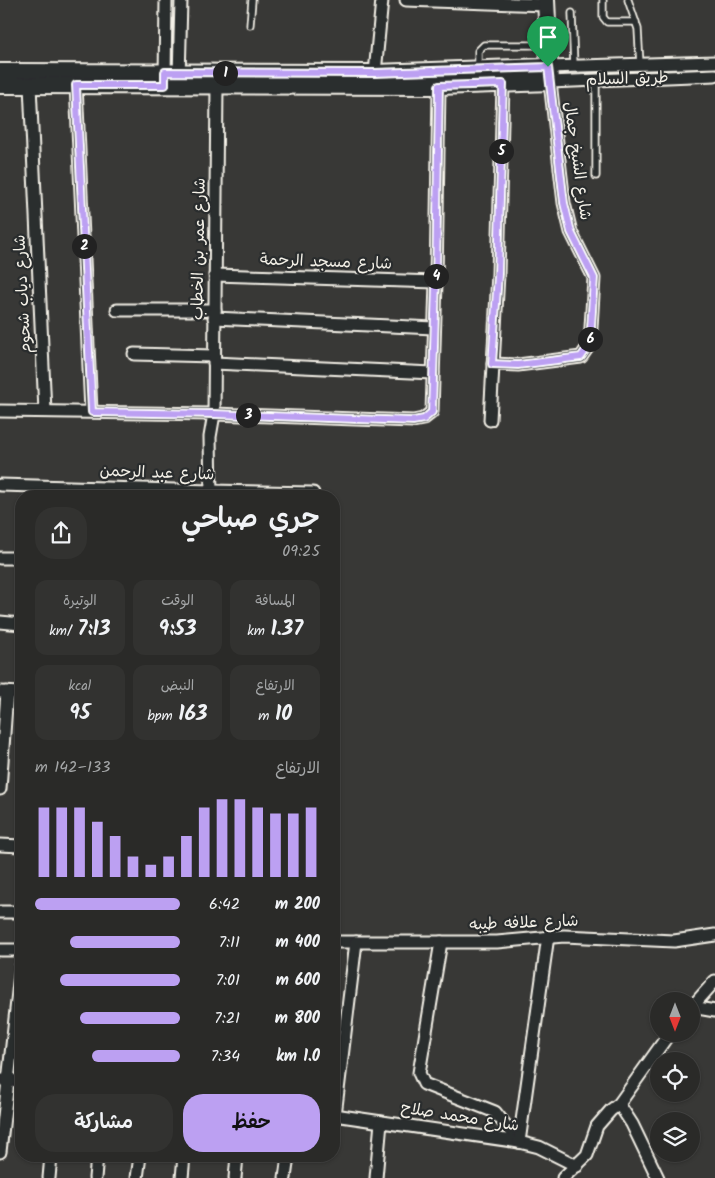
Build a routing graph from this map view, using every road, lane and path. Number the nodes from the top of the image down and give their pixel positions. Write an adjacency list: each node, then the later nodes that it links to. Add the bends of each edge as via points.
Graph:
1 (166, 0): 22 (street)
2 (181, 0): 22 (street)
3 (252, 0): 12 (lane)
4 (382, 0): 19 (street)
5 (406, 0): 8 (street)
6 (602, 0): 11 (lane, via 603,17 607,22)
7 (628, 0): 11 (lane)
8 (457, 1): 9 (street)
9 (546, 2): 13 (main road)
10 (572, 12): 16 (lane)
11 (636, 22): 15 (lane)
12 (250, 25)
13 (547, 45): 17 (lane, via 484,45 478,51); 20 (main road)
14 (715, 62): 15 (street, طريق السلام)
15 (640, 65): 16 (street, طريق السلام)
16 (574, 66): 20 (street, طريق السلام)
17 (478, 70): 19 (main road, طريق السلام); 20 (main road, طريق السلام)
18 (0, 72): 22 (main road, طريق السلام)
19 (375, 73): 22 (main road, طريق السلام)
20 (549, 74): 23 (street, طريق السلام); 24 (main road, طريق السلام); 38 (street, شارع الشيخ جمال, via 564,203 571,232 594,278 590,344 581,357 518,365)
21 (715, 75): 23 (street, طريق السلام)
22 (172, 79): 27 (main road, طريق السلام); 28 (main road, طريق السلام)
23 (596, 80): 30 (lane)
24 (503, 84): 29 (main road, طريق السلام); 38 (street)
25 (0, 85): 26 (main road, طريق السلام)
26 (30, 85): 27 (main road, طريق السلام); 41 (street, شارع دياب شحوم)
27 (76, 85): 42 (street)
28 (217, 85): 29 (main road, طريق السلام); 31 (street, شارع عمر بن الخطاب)
29 (439, 86): 32 (street)
30 (596, 176)
31 (215, 275): 32 (street, شارع مسجد الرحمة); 34 (street, شارع عمر بن الخطاب)
32 (436, 282): 35 (street)
33 (117, 310): 34 (street)
34 (214, 314): 35 (street); 37 (street, شارع عمر بن الخطاب)
35 (434, 328): 39 (street)
36 (134, 354): 37 (street)
37 (214, 359): 39 (street); 43 (street, شارع عمر بن الخطاب)
38 (492, 364): 44 (street)
39 (433, 372): 43 (street, via 432,412 424,419)
40 (0, 411): 41 (street)
41 (45, 411): 42 (street)
42 (92, 412): 43 (street)
43 (214, 414): 47 (street, شارع عمر بن الخطاب, via 210,429)
44 (490, 420)
45 (0, 485): 46 (street, شارع عبد الرحمن)
46 (117, 490)
47 (211, 490)
48 (0, 558): 49 (street)
49 (15, 558)
50 (0, 622): 51 (street)
51 (15, 623)
52 (3, 692): 53 (street)
53 (0, 789)
54 (0, 844): 55 (street)
55 (15, 845)
56 (0, 912): 57 (street)
57 (15, 912)
58 (715, 935): 59 (street, شارع علافه طيبه, via 674,941)
59 (548, 936): 62 (street, شارع علافه طيبه, via 497,942); 76 (street)
60 (340, 942): 61 (street, شارع علافه طيبه)
61 (356, 942): 62 (street, شارع علافه طيبه); 71 (street)
62 (441, 942): 76 (street, via 419,1073 424,1084 495,1112)
63 (0, 950): 64 (street)
64 (15, 950)
65 (715, 981): 66 (street)
66 (700, 999)
67 (15, 1006): 72 (street)
68 (700, 1009): 69 (street)
69 (715, 1011)
70 (663, 1042): 73 (street)
71 (340, 1068)
72 (4, 1080): 77 (street)
73 (619, 1104): 84 (street, via 597,1126 588,1155); 93 (street)
74 (340, 1116): 75 (street, شارع محمد صلاح)
75 (381, 1122): 76 (street, شارع محمد صلاح); 91 (street)
76 (519, 1142): 84 (street, شارع محمد صلاح, via 546,1150)
77 (0, 1152)
78 (50, 1162): 85 (street)
79 (96, 1162): 86 (street)
80 (139, 1162): 87 (street)
81 (183, 1162): 88 (street)
82 (236, 1162): 89 (street)
83 (287, 1162): 90 (street)
84 (577, 1166): 92 (street)
85 (49, 1178)
86 (95, 1178)
87 (137, 1178)
88 (182, 1178)
89 (235, 1178)
90 (285, 1178)
91 (376, 1178)
92 (563, 1178)
93 (658, 1178)

